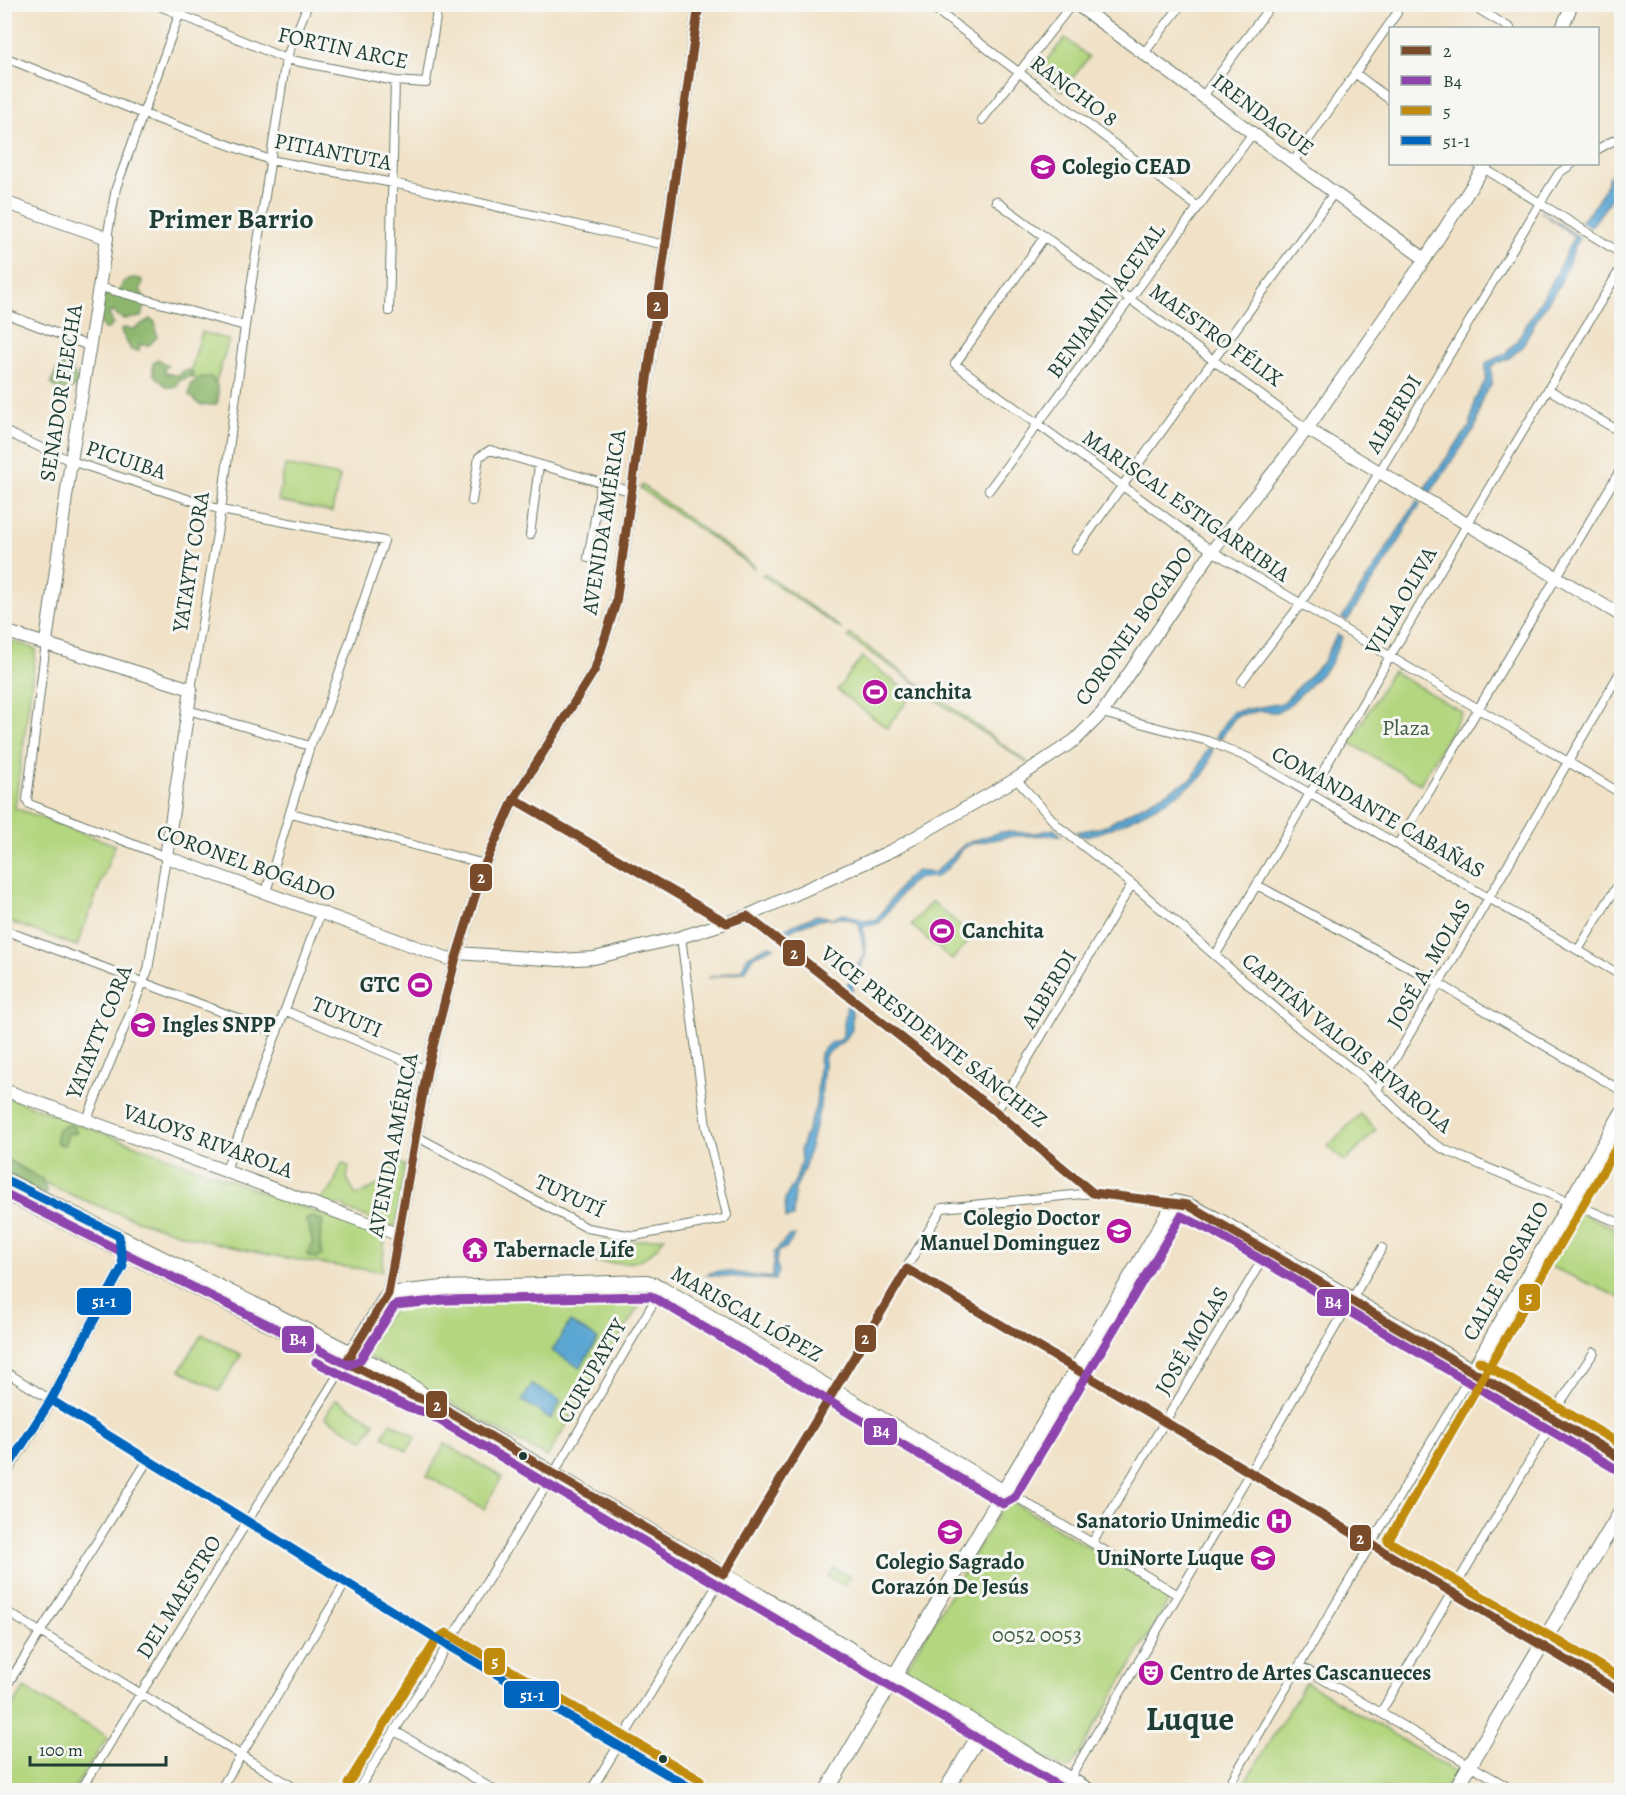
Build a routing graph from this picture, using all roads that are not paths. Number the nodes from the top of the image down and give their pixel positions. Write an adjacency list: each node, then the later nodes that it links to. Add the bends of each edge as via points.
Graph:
1 (155, 4): 14 (street, FORTIN ARCE)
2 (183, 4): 14 (street, SENADOR FLECHA)
3 (308, 4): 19 (street, YATAYTY CORA)
4 (438, 4): 22 (street, FORTIN ARCE, via 426,83)
5 (699, 4): 42 (street, AVENIDA AMÉRICA)
6 (928, 4): 20 (street, RANCHO 8)
7 (1072, 4): 20 (street)
8 (1076, 4): 17 (street, IRENDAGUE)
9 (1182, 4): 17 (street)
10 (1272, 4): 23 (street)
11 (1470, 4): 15 (street)
12 (1572, 4): 16 (street)
13 (1397, 14): 21 (street)
14 (179, 15): 19 (street, FORTIN ARCE); 25 (street, SENADOR FLECHA)
15 (1508, 27)
16 (1562, 27)
17 (1144, 53): 23 (street, IRENDAGUE)
18 (4, 57): 25 (street, PITIANTUTA)
19 (286, 59): 22 (street, FORTIN ARCE); 30 (street, YATAYTY CORA)
20 (1019, 72): 26 (street); 39 (street, RANCHO 8)
21 (1355, 73): 24 (street); 31 (street)
22 (395, 81): 34 (street)
23 (1203, 96): 27 (street, IRENDAGUE)
24 (1389, 99)
25 (144, 114): 30 (street, PITIANTUTA); 41 (street, SENADOR FLECHA, via 116,188)
26 (982, 120)
27 (1252, 133): 31 (street, IRENDAGUE); 39 (street, BENJAMIN ACEVAL)
28 (1622, 136): 29 (street)
29 (1599, 148)
30 (270, 160): 34 (street, PITIANTUTA); 50 (street, YATAYTY CORA)
31 (1293, 162): 35 (street, IRENDAGUE)
32 (1482, 165): 38 (street); 44 (street, CORONEL BOGADO)
33 (1571, 165): 38 (street, ALBERDI, via 1559,173)
34 (393, 183): 42 (street, PITIANTUTA); 48 (street)
35 (1334, 193): 44 (street, IRENDAGUE); 52 (street)
36 (996, 201): 40 (street, MAESTRO FÉLIX)
37 (4, 202): 41 (street)
38 (1540, 203): 43 (street); 61 (street, ALBERDI)
39 (1198, 207): 47 (street, BENJAMIN ACEVAL)
40 (1045, 236): 47 (street, MAESTRO FÉLIX); 54 (street, MARISCAL ESTIGARRIBIA, via 955,364)
41 (107, 238): 46 (street, SENADOR FLECHA)
42 (665, 245): 65 (street, AVENIDA AMÉRICA)
43 (1622, 254)
44 (1425, 259): 55 (street, CORONEL BOGADO)
45 (1622, 266): 53 (street, VILLA OLIVA)
46 (100, 287): 50 (street); 51 (street, SENADOR FLECHA)
47 (1130, 298): 52 (street, MAESTRO FÉLIX); 54 (street, BENJAMIN ACEVAL)
48 (389, 311)
49 (4, 313): 51 (street)
50 (245, 326): 67 (street, YATAYTY CORA)
51 (89, 346): 58 (street, SENADOR FLECHA)
52 (1215, 360): 55 (street, MAESTRO FÉLIX); 63 (street)
53 (1548, 389): 57 (street); 68 (street, VILLA OLIVA)
54 (1038, 424): 63 (street, MARISCAL ESTIGARRIBIA); 64 (street, BENJAMIN ACEVAL)
55 (1307, 429): 61 (street, MAESTRO FÉLIX); 71 (street, CORONEL BOGADO)
56 (4, 431): 58 (street, PICUIBA)
57 (1622, 433)
58 (71, 461): 67 (street, PICUIBA); 77 (street, SENADOR FLECHA)
59 (539, 465): 62 (street); 66 (street, via 490,450 483,452); 69 (street)
60 (1622, 467): 73 (street)
61 (1381, 472): 68 (street, MAESTRO FÉLIX); 74 (street, ALBERDI)
62 (601, 484): 65 (street); 72 (street)
63 (1122, 486): 70 (street); 71 (street, MARISCAL ESTIGARRIBIA)
64 (989, 490)
65 (633, 492): 90 (street, AVENIDA AMÉRICA, via 616,603 595,669)
66 (472, 501)
67 (221, 510): 81 (street, YATAYTY CORA); 85 (street, PICUIBA, via 381,539 384,545)
68 (1468, 523): 73 (street); 78 (street, VILLA OLIVA)
69 (530, 534)
70 (1076, 550)
71 (1212, 551): 74 (street, MARISCAL ESTIGARRIBIA); 84 (street, CORONEL BOGADO)
72 (588, 558)
73 (1556, 577): 75 (street); 83 (street)
74 (1300, 605): 78 (street, MARISCAL ESTIGARRIBIA); 80 (street, ALBERDI)
75 (1622, 616)
76 (4, 631): 77 (street)
77 (46, 642): 81 (street); 91 (street, SENADOR FLECHA)
78 (1389, 658): 83 (street, MARISCAL ESTIGARRIBIA); 88 (street, VILLA OLIVA)
79 (1622, 669): 86 (street, JOSÉ A. MOLAS)
80 (1242, 681)
81 (191, 689): 82 (street, YATAYTY CORA)
82 (188, 710): 85 (street); 94 (street, YATAYTY CORA)
83 (1478, 711): 86 (street, MARISCAL ESTIGARRIBIA); 93 (street)
84 (1102, 713): 87 (street, CORONEL BOGADO, via 1075,740); 88 (street, COMANDANTE CABAÑAS, via 1208,741)
85 (310, 746): 92 (street)
86 (1567, 762): 89 (street, MARISCAL ESTIGARRIBIA); 100 (street, JOSÉ A. MOLAS)
87 (1016, 779): 97 (street, CAPITÁN VALOIS RIVAROLA, via 1059,827); 102 (street, CORONEL BOGADO, via 893,850)
88 (1311, 792): 93 (street, COMANDANTE CABAÑAS); 98 (street, VILLA OLIVA)
89 (1622, 794)
90 (514, 799): 95 (street, AVENIDA AMÉRICA); 103 (street)
91 (27, 800): 94 (street, CORONEL BOGADO, via 33,807)
92 (291, 813): 95 (street); 99 (street)
93 (1398, 844): 100 (street, COMANDANTE CABAÑAS)
94 (166, 857): 99 (street, CORONEL BOGADO); 110 (street, YATAYTY CORA)
95 (485, 864): 108 (street, AVENIDA AMÉRICA)
96 (1622, 878): 106 (street)
97 (1132, 884): 107 (street, CAPITÁN VALOIS RIVAROLA); 118 (street, ALBERDI)
98 (1257, 885): 107 (street, VILLA OLIVA); 111 (street)
99 (266, 892): 101 (street, CORONEL BOGADO)
100 (1488, 897): 106 (street, COMANDANTE CABAÑAS); 111 (street, JOSÉ A. MOLAS)
101 (321, 912): 108 (street, CORONEL BOGADO); 112 (street)
102 (747, 916): 103 (street, CORONEL BOGADO); 118 (street, VICE PRESIDENTE SÁNCHEZ)
103 (727, 923): 105 (street, CORONEL BOGADO)
104 (4, 930): 110 (street)
105 (681, 937): 108 (street, CORONEL BOGADO, via 594,958); 121 (street, TUYUTÍ, via 706,1126 727,1215 724,1220 634,1236 587,1228)
106 (1578, 950): 109 (street, COMANDANTE CABAÑAS)
107 (1215, 956): 116 (street, CAPITÁN VALOIS RIVAROLA)
108 (456, 957): 114 (street, AVENIDA AMÉRICA)
109 (1622, 976)
110 (143, 981): 113 (street); 120 (street, YATAYTY CORA)
111 (1438, 983): 116 (street, JOSÉ A. MOLAS); 117 (street)
112 (286, 1011): 113 (street); 114 (street, TUYUTI)
113 (277, 1033): 122 (street)
114 (427, 1070): 121 (street, AVENIDA AMÉRICA)
115 (4, 1090): 120 (street, VALOYS RIVAROLA)
116 (1377, 1090): 126 (street, CAPITÁN VALOIS RIVAROLA, via 1435,1144)
117 (1622, 1091)
118 (996, 1112): 125 (street, VICE PRESIDENTE SÁNCHEZ)
119 (1622, 1113): 126 (main road, CALLE ROSARIO)
120 (87, 1119): 122 (street, VALOYS RIVAROLA)
121 (414, 1135): 129 (street, AVENIDA AMÉRICA)
122 (226, 1170): 129 (street, VALOYS RIVAROLA)
123 (4, 1179): 130 (main road)
124 (4, 1192): 133 (main road)
125 (1093, 1193): 127 (street); 134 (street, via 942,1208)
126 (1568, 1201): 128 (street, CAPITÁN VALOIS RIVAROLA); 142 (main road, CALLE ROSARIO)
127 (1175, 1202): 132 (main road, via 1188,1205); 140 (main road)
128 (1622, 1224)
129 (397, 1234): 136 (street, AVENIDA AMÉRICA)
130 (119, 1236): 133 (street); 139 (main road)
131 (1382, 1248): 137 (street)
132 (1268, 1250): 137 (main road); 146 (street, JOSÉ MOLAS)
133 (123, 1251): 139 (main road); 144 (street, via 123,1266)
134 (907, 1269): 140 (street); 143 (street)
135 (662, 1288): 136 (main road, MARISCAL LÓPEZ, via 639,1282 443,1288); 143 (main road, MARISCAL LÓPEZ); 149 (street, CURUPAYTY)
136 (388, 1294): 139 (main road)
137 (1353, 1300): 142 (main road); 150 (street)
138 (1594, 1352): 145 (street)
139 (348, 1357): 149 (main road); 154 (street, DEL MAESTRO)
140 (1076, 1370): 146 (street); 152 (main road)
141 (4, 1371): 144 (street)
142 (1473, 1371): 145 (main road); 156 (street, CALLE ROSARIO)
143 (834, 1389): 152 (main road, MARISCAL LÓPEZ); 157 (street)
144 (51, 1400): 148 (street); 151 (street)
145 (1552, 1419): 147 (main road); 159 (street)
146 (1165, 1422): 150 (street); 155 (street, JOSÉ MOLAS)
147 (1622, 1459)
148 (148, 1460): 154 (street); 162 (street)
149 (554, 1473): 157 (main road); 163 (street, CURUPAYTY)
150 (1250, 1473): 156 (street); 160 (street)
151 (4, 1474)
152 (1004, 1492): 155 (street, MARISCAL LÓPEZ); 166 (main road)
153 (1622, 1510): 164 (main road)
154 (247, 1521): 158 (street); 168 (street, DEL MAESTRO)
155 (1092, 1543): 160 (street, MARISCAL LÓPEZ)
156 (1372, 1545): 159 (street); 165 (street, CALLE ROSARIO)
157 (724, 1574): 166 (main road); 173 (street)
158 (346, 1582): 163 (street); 174 (street)
159 (1452, 1593): 164 (street); 170 (street)
160 (1178, 1595): 176 (street)
161 (4, 1610): 162 (street)
162 (40, 1632): 167 (street); 168 (street)
163 (447, 1645): 172 (street, CURUPAYTY); 173 (street)
164 (1541, 1645): 169 (street); 175 (main road)
165 (1300, 1666): 170 (street); 187 (street, CALLE ROSARIO)
166 (894, 1676): 171 (main road); 184 (main road)
167 (4, 1690)
168 (141, 1693): 174 (street); 177 (street, DEL MAESTRO)
169 (1622, 1693)
170 (1380, 1712): 175 (street)
171 (983, 1729): 176 (main road); 185 (main road)
172 (395, 1731): 180 (street, CURUPAYTY); 181 (street)
173 (618, 1746): 182 (street); 183 (street)
174 (242, 1755): 178 (street); 179 (street)
175 (1470, 1765): 188 (main road); 189 (street)
176 (1066, 1785): 186 (main road)
177 (81, 1791)
178 (220, 1791)
179 (298, 1791)
180 (358, 1791)
181 (494, 1791)
182 (591, 1791)
183 (694, 1791)
184 (827, 1791)
185 (946, 1791)
186 (1088, 1791)
187 (1226, 1791)
188 (1455, 1791)
189 (1513, 1791)

